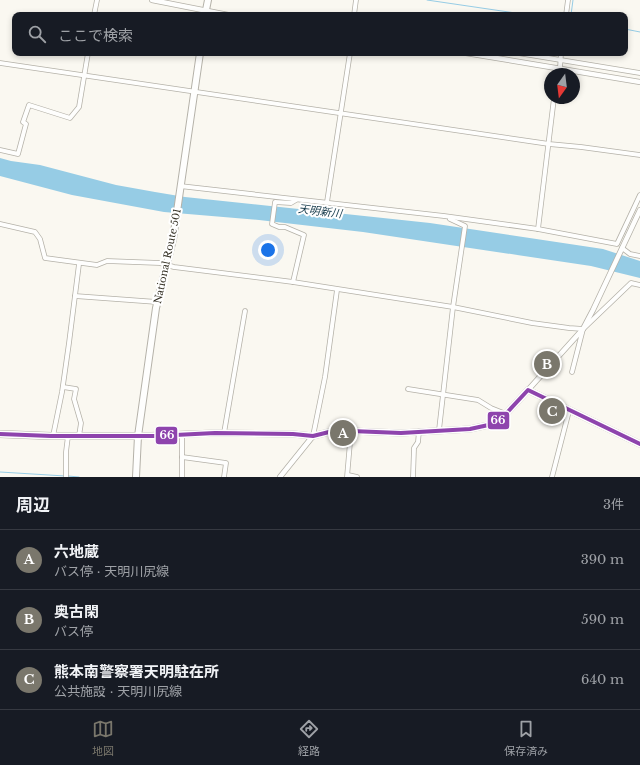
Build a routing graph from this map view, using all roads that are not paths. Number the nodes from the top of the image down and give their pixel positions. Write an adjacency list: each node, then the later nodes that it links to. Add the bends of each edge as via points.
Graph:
1 (97, 0): 6 (street)
2 (152, 0): 7 (street)
3 (208, 0): 8 (main road)
4 (356, 0): 9 (street)
5 (568, 0): 10 (street)
6 (95, 12)
7 (202, 12)
8 (206, 12)
9 (354, 12)
10 (566, 12)
11 (87, 56): 22 (street)
12 (200, 56): 24 (main road, National Route 501)
13 (350, 56): 26 (street)
14 (485, 56): 19 (street)
15 (536, 56): 17 (street)
16 (561, 56): 17 (street)
17 (560, 60): 19 (street); 21 (street)
18 (0, 63): 22 (street)
19 (560, 68)
20 (580, 72): 23 (street)
21 (640, 73)
22 (84, 76): 24 (street); 28 (street, via 79,107 70,118 29,105 23,122 26,124 18,154)
23 (640, 82)
24 (194, 92): 26 (street); 30 (main road, National Route 501)
25 (553, 104): 27 (street)
26 (340, 113): 27 (street); 33 (street)
27 (549, 144): 29 (street); 37 (street)
28 (0, 150)
29 (640, 156)
30 (180, 188): 32 (street); 41 (main road, National Route 501)
31 (640, 195): 37 (street, via 617,244)
32 (296, 200): 33 (street); 42 (street, via 291,203 275,202 272,224 304,235)
33 (327, 202): 35 (street)
34 (640, 210): 38 (street)
35 (444, 216): 37 (street); 47 (street, via 465,226)
36 (0, 224): 40 (street, via 35,232 40,239 45,258)
37 (538, 229)
38 (621, 249): 39 (street); 49 (street)
39 (640, 256)
40 (78, 264): 41 (street, via 97,265 107,261); 45 (street)
41 (166, 265): 42 (street); 46 (main road, National Route 501)
42 (293, 282): 44 (street)
43 (640, 285): 49 (street, via 630,284)
44 (337, 290): 47 (street); 67 (street, via 325,377)
45 (75, 296): 46 (street); 51 (street)
46 (157, 302): 66 (main road, National Route 501)
47 (453, 307): 49 (street); 54 (street)
48 (245, 311): 61 (street)
49 (583, 329): 50 (street); 53 (street)
50 (572, 372)
51 (62, 387): 63 (street); 65 (street, via 76,389 74,399 81,423)
52 (408, 389): 54 (street)
53 (528, 390): 55 (main road); 56 (main road)
54 (443, 395): 56 (street, via 478,400); 57 (street)
55 (569, 411): 68 (main road); 78 (street)
56 (506, 414): 57 (main road, via 494,424)
57 (440, 430): 59 (main road)
58 (351, 431): 59 (main road); 67 (main road); 70 (street)
59 (419, 431): 77 (street, via 418,442 414,448)
60 (0, 434): 63 (main road)
61 (224, 434): 62 (main road); 67 (main road)
62 (182, 435): 66 (main road); 69 (street)
63 (53, 436): 64 (main road)
64 (68, 436): 65 (main road); 71 (street)
65 (79, 436): 66 (main road)
66 (138, 436): 72 (main road, National Route 501)
67 (313, 436): 75 (street)
68 (640, 444)
69 (182, 456): 73 (street); 74 (street, via 226,463)
70 (348, 476): 76 (street)
71 (66, 477)
72 (136, 477)
73 (182, 477)
74 (224, 477)
75 (280, 477)
76 (357, 477)
77 (413, 477)
78 (552, 477)

